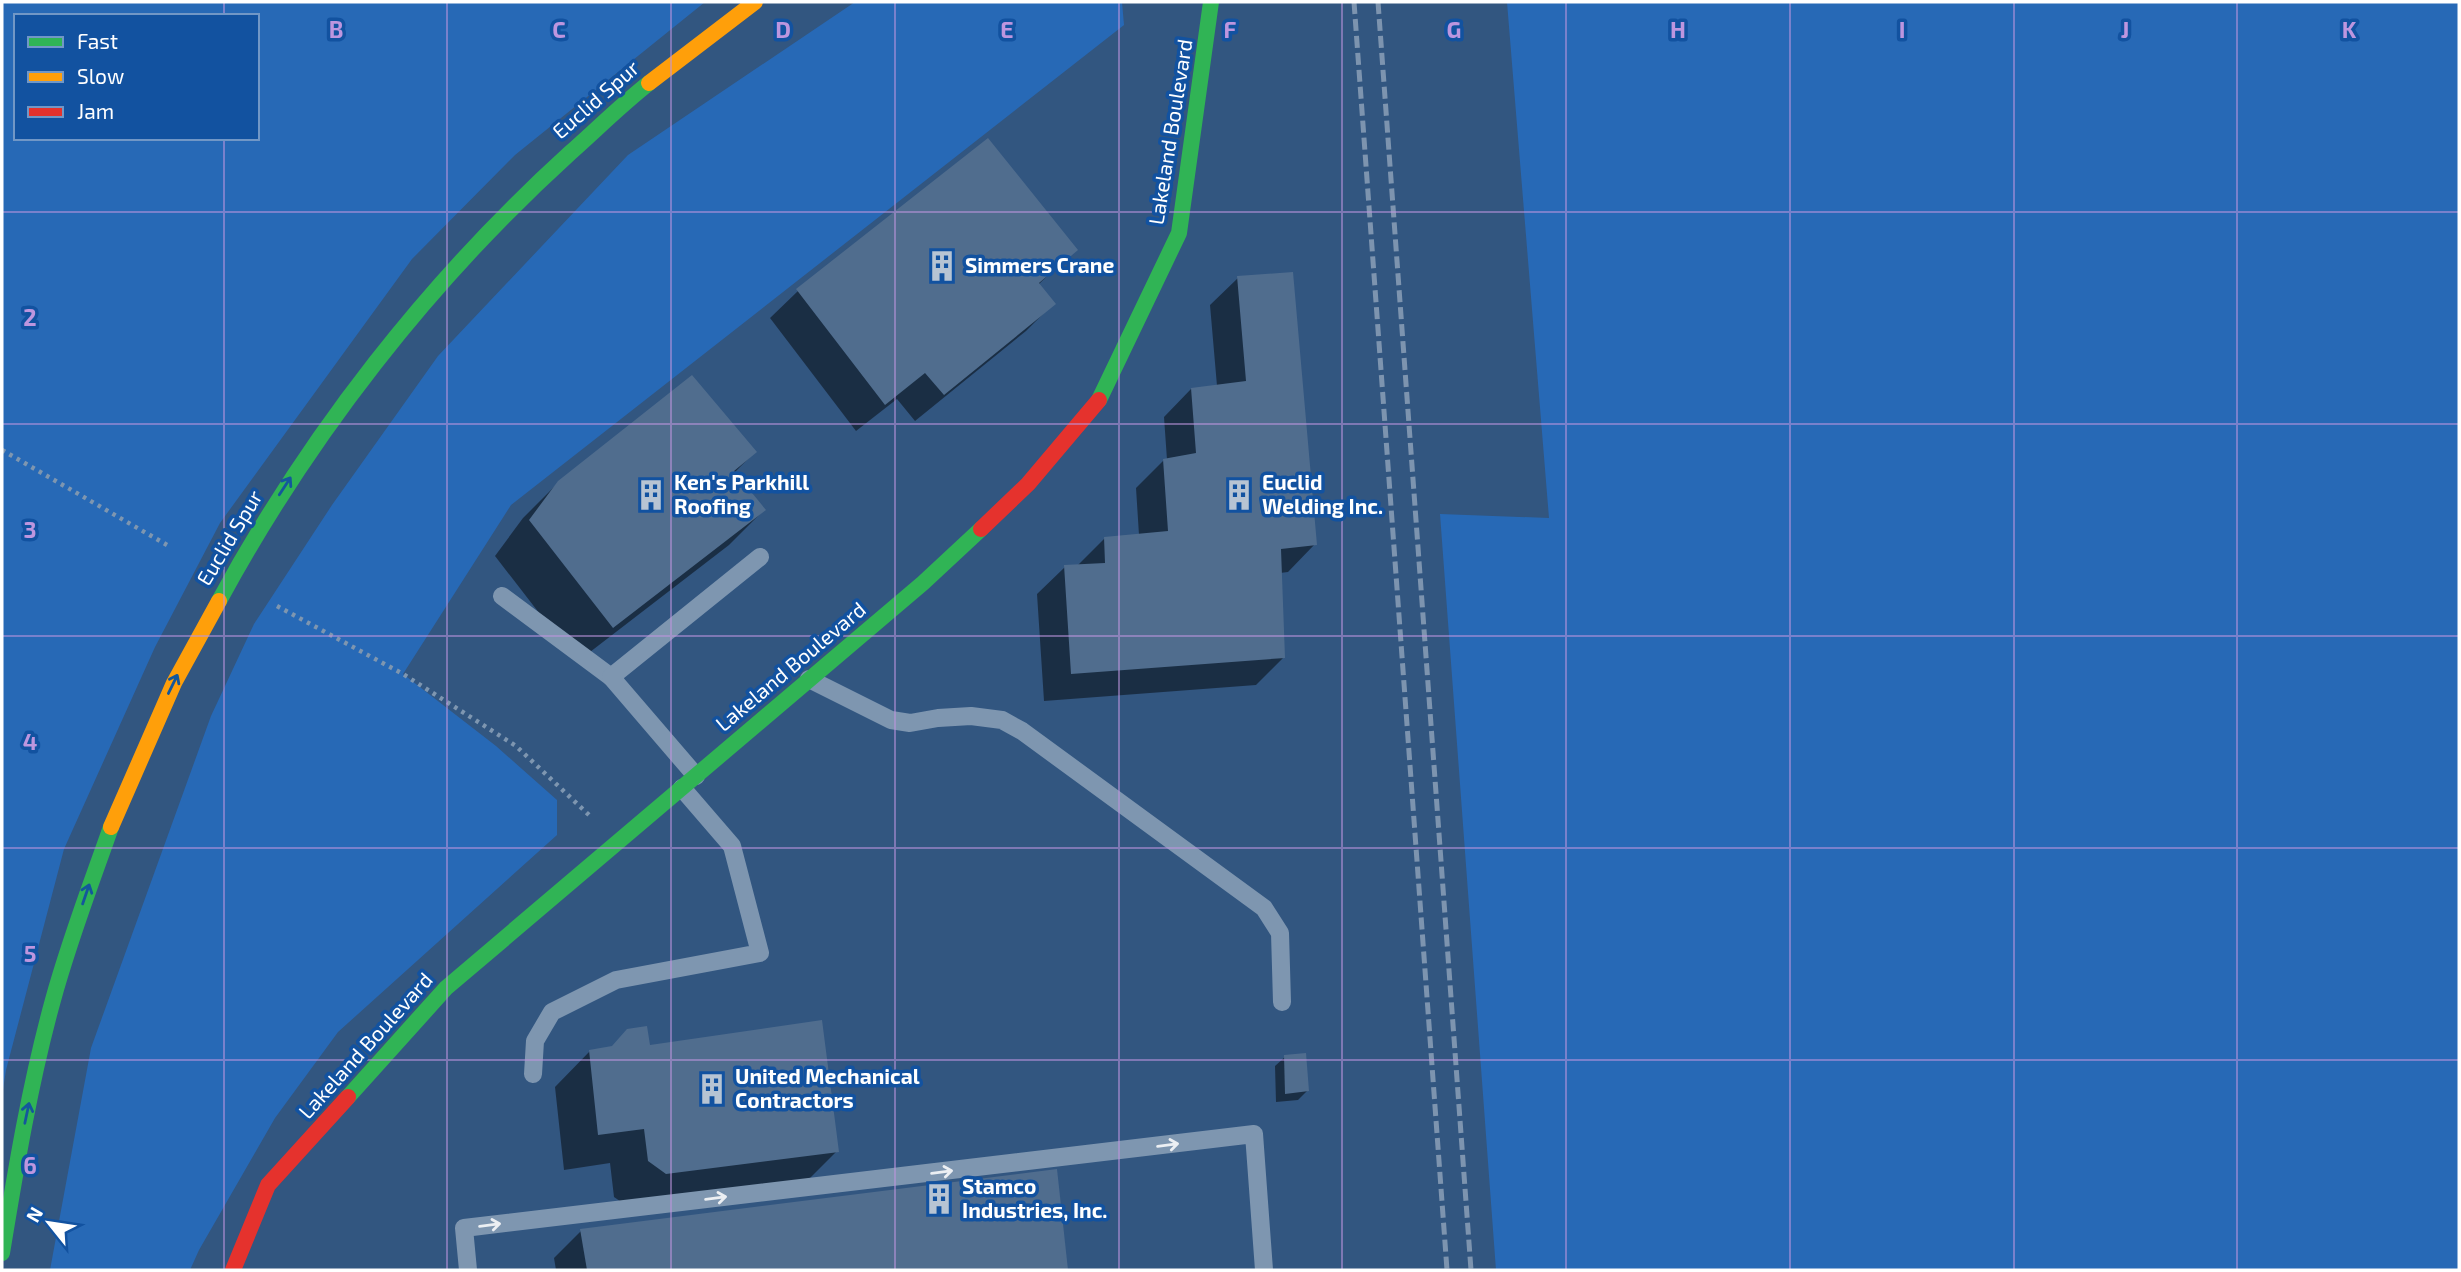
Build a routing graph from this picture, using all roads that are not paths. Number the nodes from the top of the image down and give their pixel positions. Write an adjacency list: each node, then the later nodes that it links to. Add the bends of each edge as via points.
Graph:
1 (755, 2): 11 (main road, Euclid Spur, one-way to 1, via 30,1100 84,897 110,824 173,682 244,552 366,371 458,262 562,156 677,58)
2 (1211, 2): 6 (main road, Lakeland Boulevard, via 1179,233 1103,395 1028,484 923,583)
3 (760, 557): 5 (lane)
4 (502, 596): 5 (lane)
5 (611, 677): 7 (lane)
6 (809, 679): 7 (main road, Lakeland Boulevard); 9 (lane, via 891,720 910,723 971,716 1002,720 1022,731 1264,908 1280,933)
7 (696, 775): 8 (main road, Lakeland Boulevard)
8 (682, 788): 10 (lane, via 732,846 760,953 616,980 552,1012 535,1041); 12 (main road, Lakeland Boulevard, via 446,988 268,1185)
9 (1282, 1002)
10 (533, 1074)
11 (2, 1253)
12 (233, 1270)
13 (468, 1270): 14 (lane, one-way to 14, via 464,1228 1254,1135)
14 (1264, 1270)

